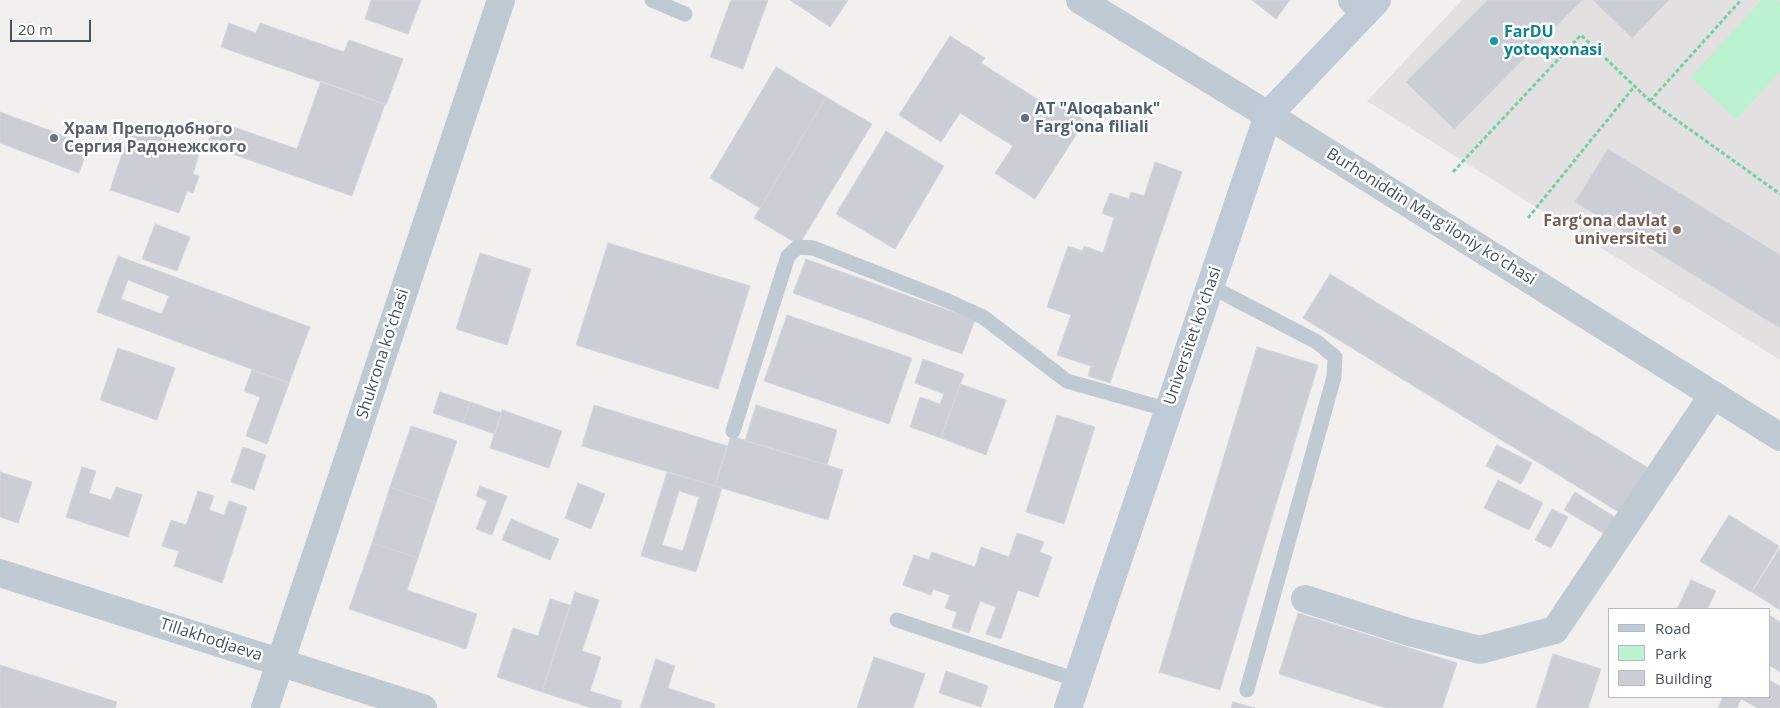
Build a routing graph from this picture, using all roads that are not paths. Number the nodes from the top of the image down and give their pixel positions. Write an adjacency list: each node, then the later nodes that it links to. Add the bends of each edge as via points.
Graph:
1 (502, 0): 15 (street, Shukrona koʻchasi)
2 (652, 0): 5 (lane)
3 (1080, 0): 6 (street, Burhoniddin Marg'iloniy ko'chasi)
4 (1364, 4): 6 (main road, Universitet ko'chasi)
5 (685, 14)
6 (1268, 115): 7 (main road, Universitet ko'chasi); 8 (street, Burhoniddin Marg'iloniy ko'chasi)
7 (1210, 286): 9 (main road, Universitet ko'chasi); 17 (lane, via 1317,342 1334,358 1334,377)
8 (1713, 395): 11 (street, Burhoniddin Marg'iloniy ko'chasi); 13 (street, via 1555,630 1480,650 1409,632)
9 (1168, 410): 10 (lane, via 1067,381 983,317 813,248 798,247 788,256); 16 (main road, Universitet ko'chasi)
10 (733, 431)
11 (1780, 437)
12 (0, 573): 15 (street, Tillakhodjaeva)
13 (1305, 599)
14 (897, 620): 16 (lane)
15 (280, 662): 18 (street, Shukrona koʻchasi); 19 (street, Tillakhodjaeva)
16 (1077, 680): 20 (main road, Universitet ko'chasi)
17 (1246, 690)
18 (265, 708)
19 (423, 708)
20 (1068, 708)

